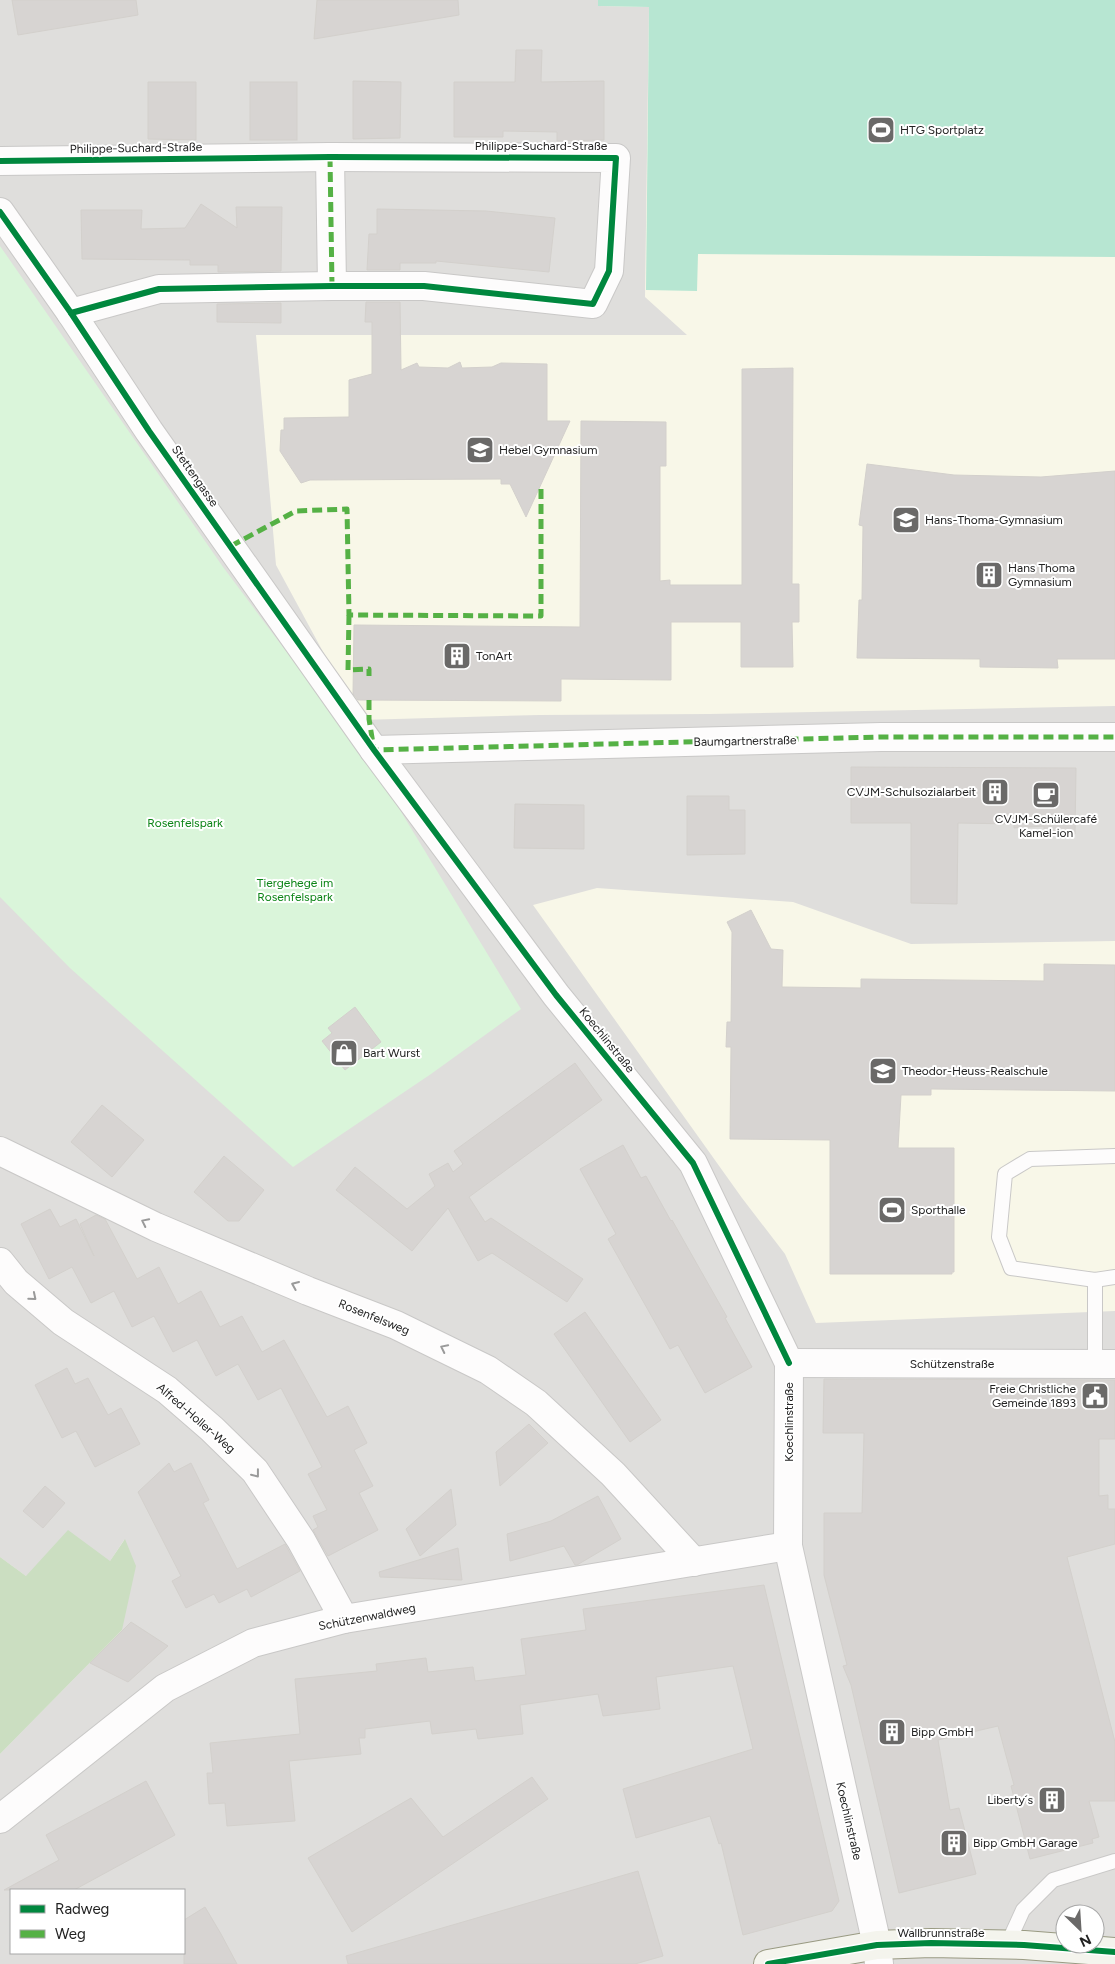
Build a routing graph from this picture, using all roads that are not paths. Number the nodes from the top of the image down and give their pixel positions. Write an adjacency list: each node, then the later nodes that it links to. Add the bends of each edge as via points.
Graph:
1 (330, 157): 2 (street, Philippe-Suchard-Straße); 4 (street); 4 (street, Philippe-Suchard-Straße, via 616,158 609,272 593,304 424,286)
2 (0, 161)
3 (0, 212): 5 (street, Stettengasse)
4 (332, 286): 5 (street, Philippe-Suchard-Straße, via 159,289)
5 (71, 312): 7 (street, Stettengasse, via 149,431)
6 (1115, 736): 7 (street, Baumgartnerstraße, via 881,737)
7 (374, 750): 13 (street, Koechlinstraße, via 556,995 693,1163)
8 (0, 1151): 16 (street, Rosenfelsweg, one-way to 8, via 613,1474 536,1403 488,1370 396,1325 156,1227)
9 (1115, 1156): 12 (lane, via 1030,1159 1005,1174 999,1237 1011,1268)
10 (0, 1262): 17 (street, Alfred-Holler-Weg, one-way to 17, via 16,1282 63,1322 167,1390 255,1471 301,1540)
11 (1115, 1277): 12 (lane)
12 (1095, 1280): 14 (lane)
13 (789, 1363): 14 (street, Schützenstraße); 15 (street, Koechlinstraße)
14 (1105, 1364)
15 (788, 1546): 16 (street, Schützenwaldweg); 22 (street, Koechlinstraße)
16 (694, 1562): 17 (street, Schützenwaldweg)
17 (344, 1619): 18 (street, Schützenwaldweg, via 253,1644 165,1688)
18 (0, 1819)
19 (1115, 1861): 20 (lane, via 1053,1880 1023,1910)
20 (1007, 1945): 21 (main road, Wallbrunnstraße); 22 (main road, Wallbrunnstraße, via 931,1942)
21 (1115, 1952)
22 (878, 1955): 23 (main road, Wallbrunnstraße)
23 (768, 1964)

